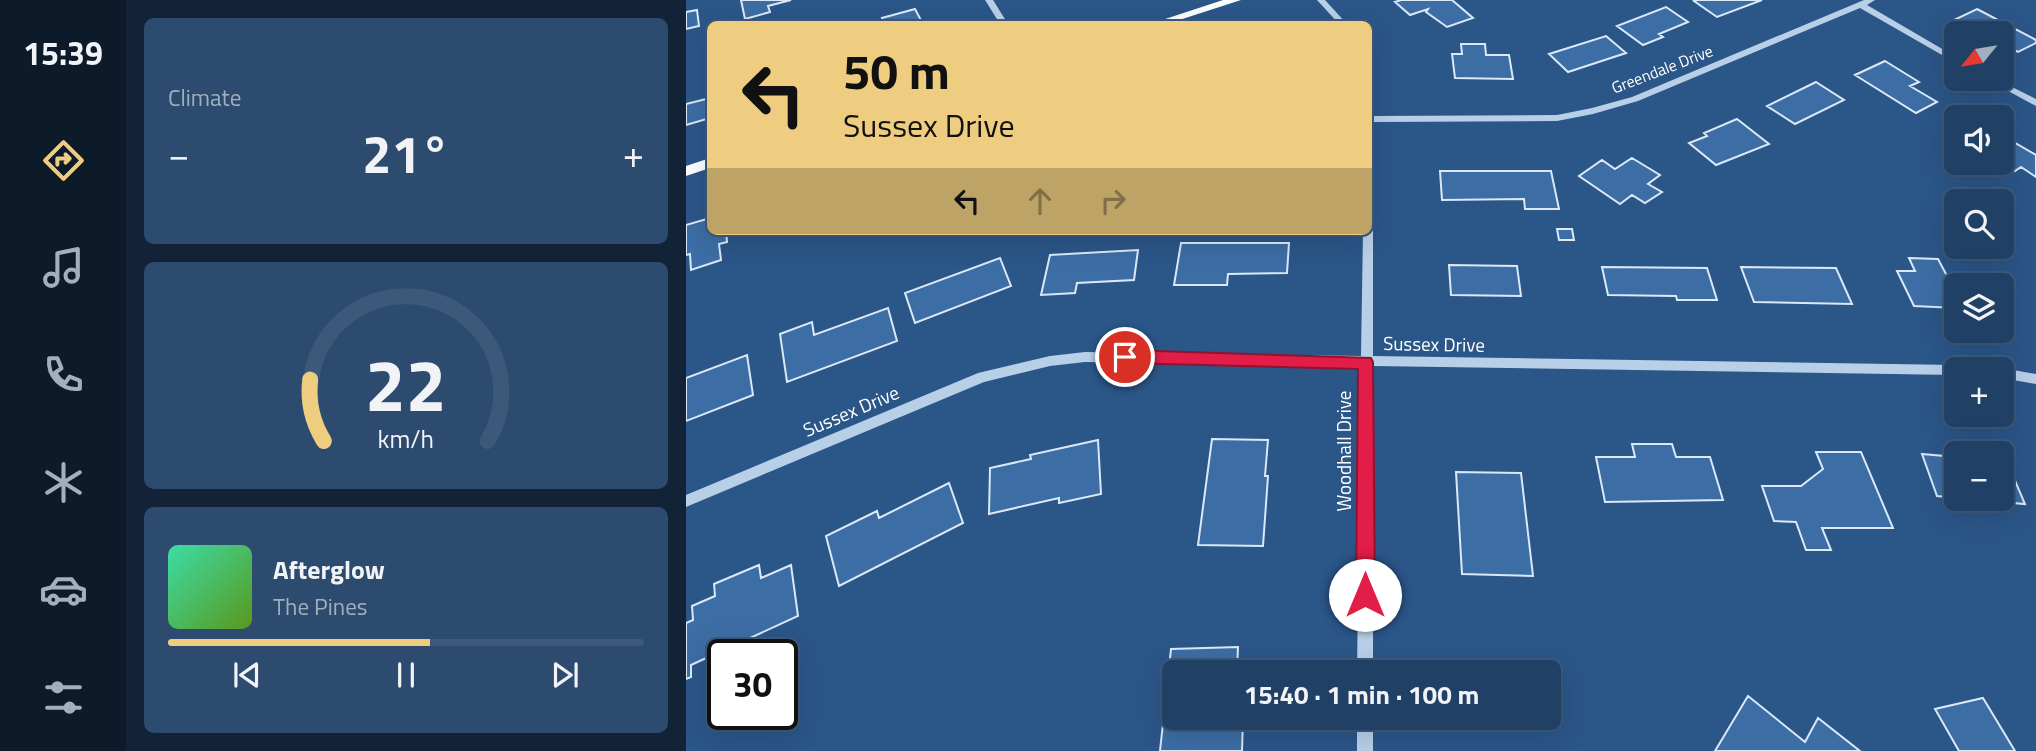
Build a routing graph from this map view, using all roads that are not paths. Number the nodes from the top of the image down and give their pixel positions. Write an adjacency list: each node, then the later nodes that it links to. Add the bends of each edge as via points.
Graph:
1 (989, 0): 6 (street)
2 (1235, 0): 7 (main road)
3 (1321, 0): 8 (street)
4 (1871, 0): 5 (street, Greendale Drive)
5 (1860, 4): 9 (street); 12 (street, Greendale Drive, via 1635,99 1592,111 1557,118)
6 (1002, 21)
7 (1166, 21)
8 (1340, 21)
9 (1944, 53)
10 (2013, 91): 11 (street)
11 (2036, 103)
12 (1372, 113)
13 (707, 164): 14 (main road)
14 (686, 171)
15 (1368, 235): 16 (street, Woodhall Drive)
16 (1366, 362): 17 (street, Sussex Drive); 20 (street, Sussex Drive, via 1099,357 1023,367 953,388); 21 (street, Woodhall Drive)
17 (1944, 370)
18 (2014, 375): 19 (street)
19 (2036, 379)
20 (686, 501)
21 (1365, 660)
22 (1365, 730): 23 (street)
23 (1365, 751)

